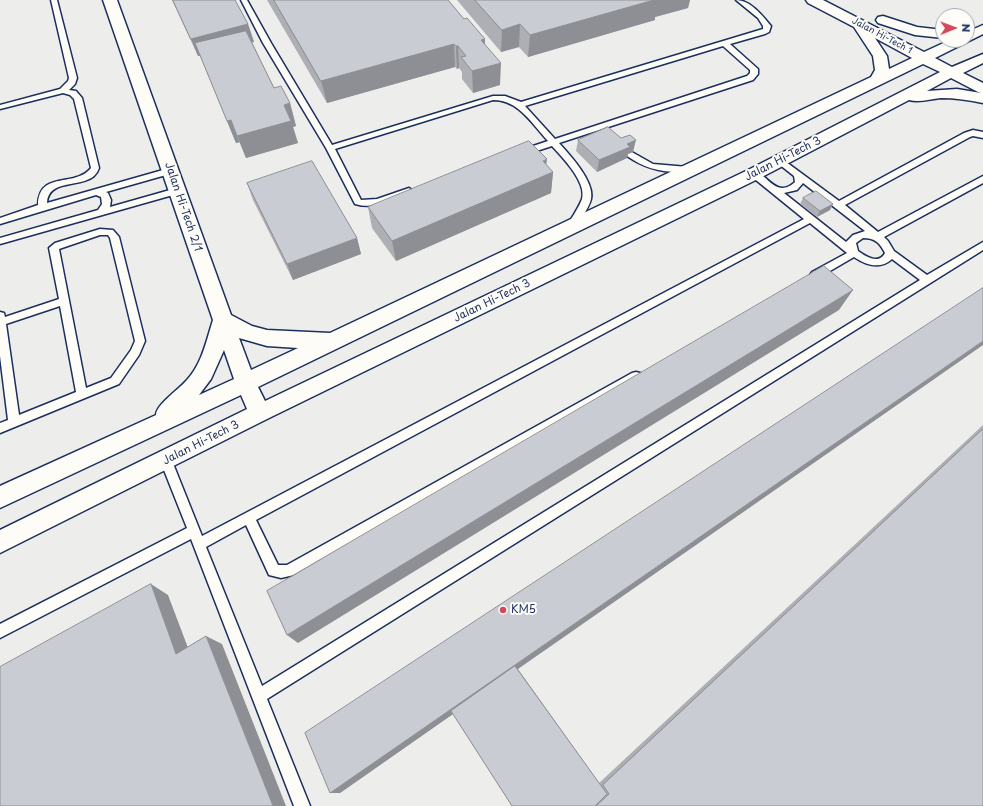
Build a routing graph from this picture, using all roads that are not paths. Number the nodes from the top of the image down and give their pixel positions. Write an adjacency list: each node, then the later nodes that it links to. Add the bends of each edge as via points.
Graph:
1 (54, 0): 17 (lane, via 73,78)
2 (110, 0): 29 (street, Jalan Hi-Tech 2/1)
3 (244, 0): 24 (lane)
4 (739, 0): 10 (lane, via 760,17 767,26 766,30)
5 (813, 0): 8 (street, Jalan Hi-Tech 1)
6 (869, 14): 7 (street, Jalan Hi-Tech 1)
7 (883, 20): 9 (street, via 916,31); 12 (street, Jalan Hi-Tech 1)
8 (858, 24): 12 (street, Jalan Hi-Tech 1); 15 (street, via 880,56 882,70)
9 (935, 33)
10 (725, 44): 20 (lane); 23 (lane, via 754,69 754,74 750,78 607,128)
11 (945, 48): 12 (street)
12 (931, 55): 13 (street, Jalan Hi-Tech 1); 15 (street)
13 (966, 65): 14 (street); 16 (street); 19 (street, Jalan Hi-Tech 3)
14 (983, 74)
15 (876, 82): 28 (street)
16 (983, 89)
17 (64, 91): 21 (lane); 38 (lane, via 73,93 78,98 95,168 85,177 55,185 45,191 41,198)
18 (983, 98): 19 (street, via 949,92)
19 (900, 99): 27 (street, Jalan Hi-Tech 3)
20 (520, 105): 23 (lane); 24 (lane, via 505,98 493,98)
21 (0, 107)
22 (983, 135): 37 (lane, via 967,135)
23 (552, 142): 26 (lane); 42 (lane, via 585,183 587,198)
24 (330, 148): 33 (lane, via 358,202 365,205)
25 (630, 154): 28 (lane, via 655,168)
26 (515, 155)
27 (779, 161): 30 (street, Jalan Hi-Tech 3); 31 (lane)
28 (688, 170): 42 (street)
29 (170, 171): 35 (lane); 36 (street, Jalan Hi-Tech 2/1)
30 (754, 174): 34 (lane); 57 (street, Jalan Hi-Tech 3)
31 (798, 175): 34 (lane, via 799,183 796,187 789,190); 37 (lane)
32 (983, 179): 43 (lane)
33 (418, 188)
34 (774, 190): 40 (lane)
35 (96, 191): 38 (lane); 39 (lane, via 105,195 107,200 107,205)
36 (177, 191): 39 (lane); 52 (street, Jalan Hi-Tech 2/1)
37 (839, 206): 43 (lane)
38 (42, 207): 41 (lane)
39 (101, 213): 44 (lane)
40 (811, 219): 46 (lane); 63 (lane)
41 (0, 221)
42 (573, 224): 53 (street)
43 (877, 236): 46 (lane, via 864,234 854,238 851,247); 47 (lane, via 889,248)
44 (0, 241)
45 (983, 245): 49 (lane)
46 (854, 253): 47 (lane, via 865,260 879,262 888,258); 48 (lane)
47 (890, 253): 49 (lane)
48 (806, 280)
49 (927, 280): 68 (lane)
50 (64, 302): 51 (lane); 56 (lane); 56 (lane, via 54,248 100,232 110,232 114,237 140,341 136,352 116,381)
51 (0, 319): 58 (lane)
52 (223, 320): 53 (street, via 247,333 266,337); 55 (street, Jalan Hi-Tech 2/1); 59 (street, via 204,373)
53 (332, 340): 55 (street)
54 (647, 369): 63 (lane, via 289,571 274,570)
55 (245, 382): 57 (street, Jalan Hi-Tech 2/1); 59 (street)
56 (82, 395): 58 (lane)
57 (260, 413): 61 (street, Jalan Hi-Tech 3)
58 (14, 423): 60 (lane)
59 (153, 427): 62 (street)
60 (0, 428)
61 (166, 460): 64 (lane); 65 (street, Jalan Hi-Tech 3)
62 (0, 497)
63 (249, 518): 66 (lane)
64 (194, 531): 66 (lane); 67 (lane)
65 (0, 542)
66 (199, 544): 68 (lane)
67 (0, 630)
68 (259, 696): 69 (lane)
69 (302, 806)

